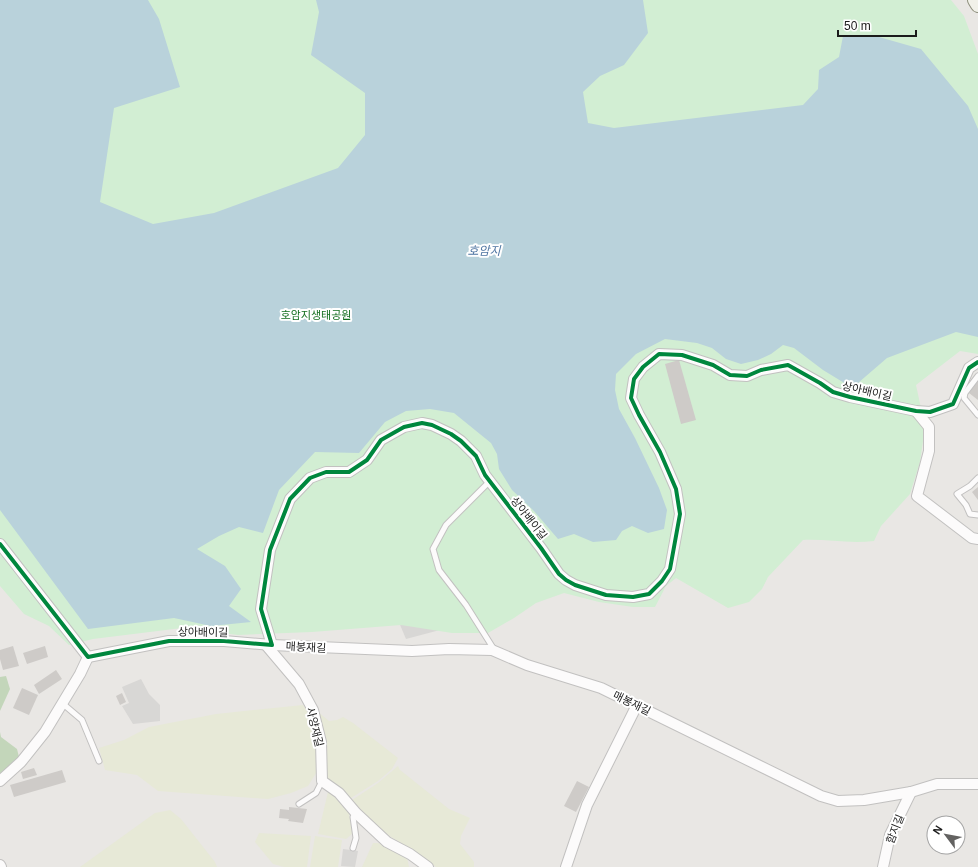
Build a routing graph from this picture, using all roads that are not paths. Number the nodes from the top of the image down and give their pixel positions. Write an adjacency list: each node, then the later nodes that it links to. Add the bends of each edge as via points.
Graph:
1 (975, 0): 2 (main road)
2 (978, 5)
3 (978, 362): 5 (street, 상아배이길, via 969,368 952,404 930,412)
4 (978, 376): 6 (lane, via 965,392 964,398)
5 (916, 412): 8 (street, 상아배이길, via 833,392 788,365 761,370 747,376 730,376 713,366 682,354 659,354 643,367 634,379 631,398 660,452 676,489 680,514 670,569 649,594 633,597 606,595 566,580); 10 (street, via 929,427 929,451 917,496 972,538)
6 (978, 415)
7 (978, 478): 9 (lane, via 957,494 970,514)
8 (490, 481): 12 (street, 상아배이길, via 476,456 461,440 443,429 422,423 404,427 381,440 367,460 349,472 326,472 310,478 290,499 270,550 261,609); 13 (lane, via 446,525 433,549 439,570 466,605)
9 (978, 515)
10 (978, 539)
11 (0, 544): 14 (street)
12 (269, 645): 13 (street, 매봉재길, via 412,651 449,648); 14 (street, 상아배이길, via 224,641 169,641); 19 (street, 사양재길, via 299,684 313,710 320,742)
13 (496, 652): 16 (street, 매봉재길, via 527,665 601,688)
14 (88, 657): 15 (street)
15 (62, 703): 17 (lane, via 82,720); 18 (street, via 45,732 21,762)
16 (637, 705): 21 (street, 매봉재길, via 821,796 838,801 864,800); 26 (street, via 587,805)
17 (98, 760)
18 (0, 781)
19 (322, 781): 22 (lane, via 316,793); 23 (street, via 339,793)
20 (978, 784): 21 (street, 매봉재길, via 938,784)
21 (911, 792): 27 (street, 함지길, via 890,835)
22 (299, 804)
23 (356, 813): 24 (lane, via 353,817 356,838); 25 (street, via 387,842)
24 (353, 848)
25 (428, 867)
26 (566, 867)
27 (883, 867)

